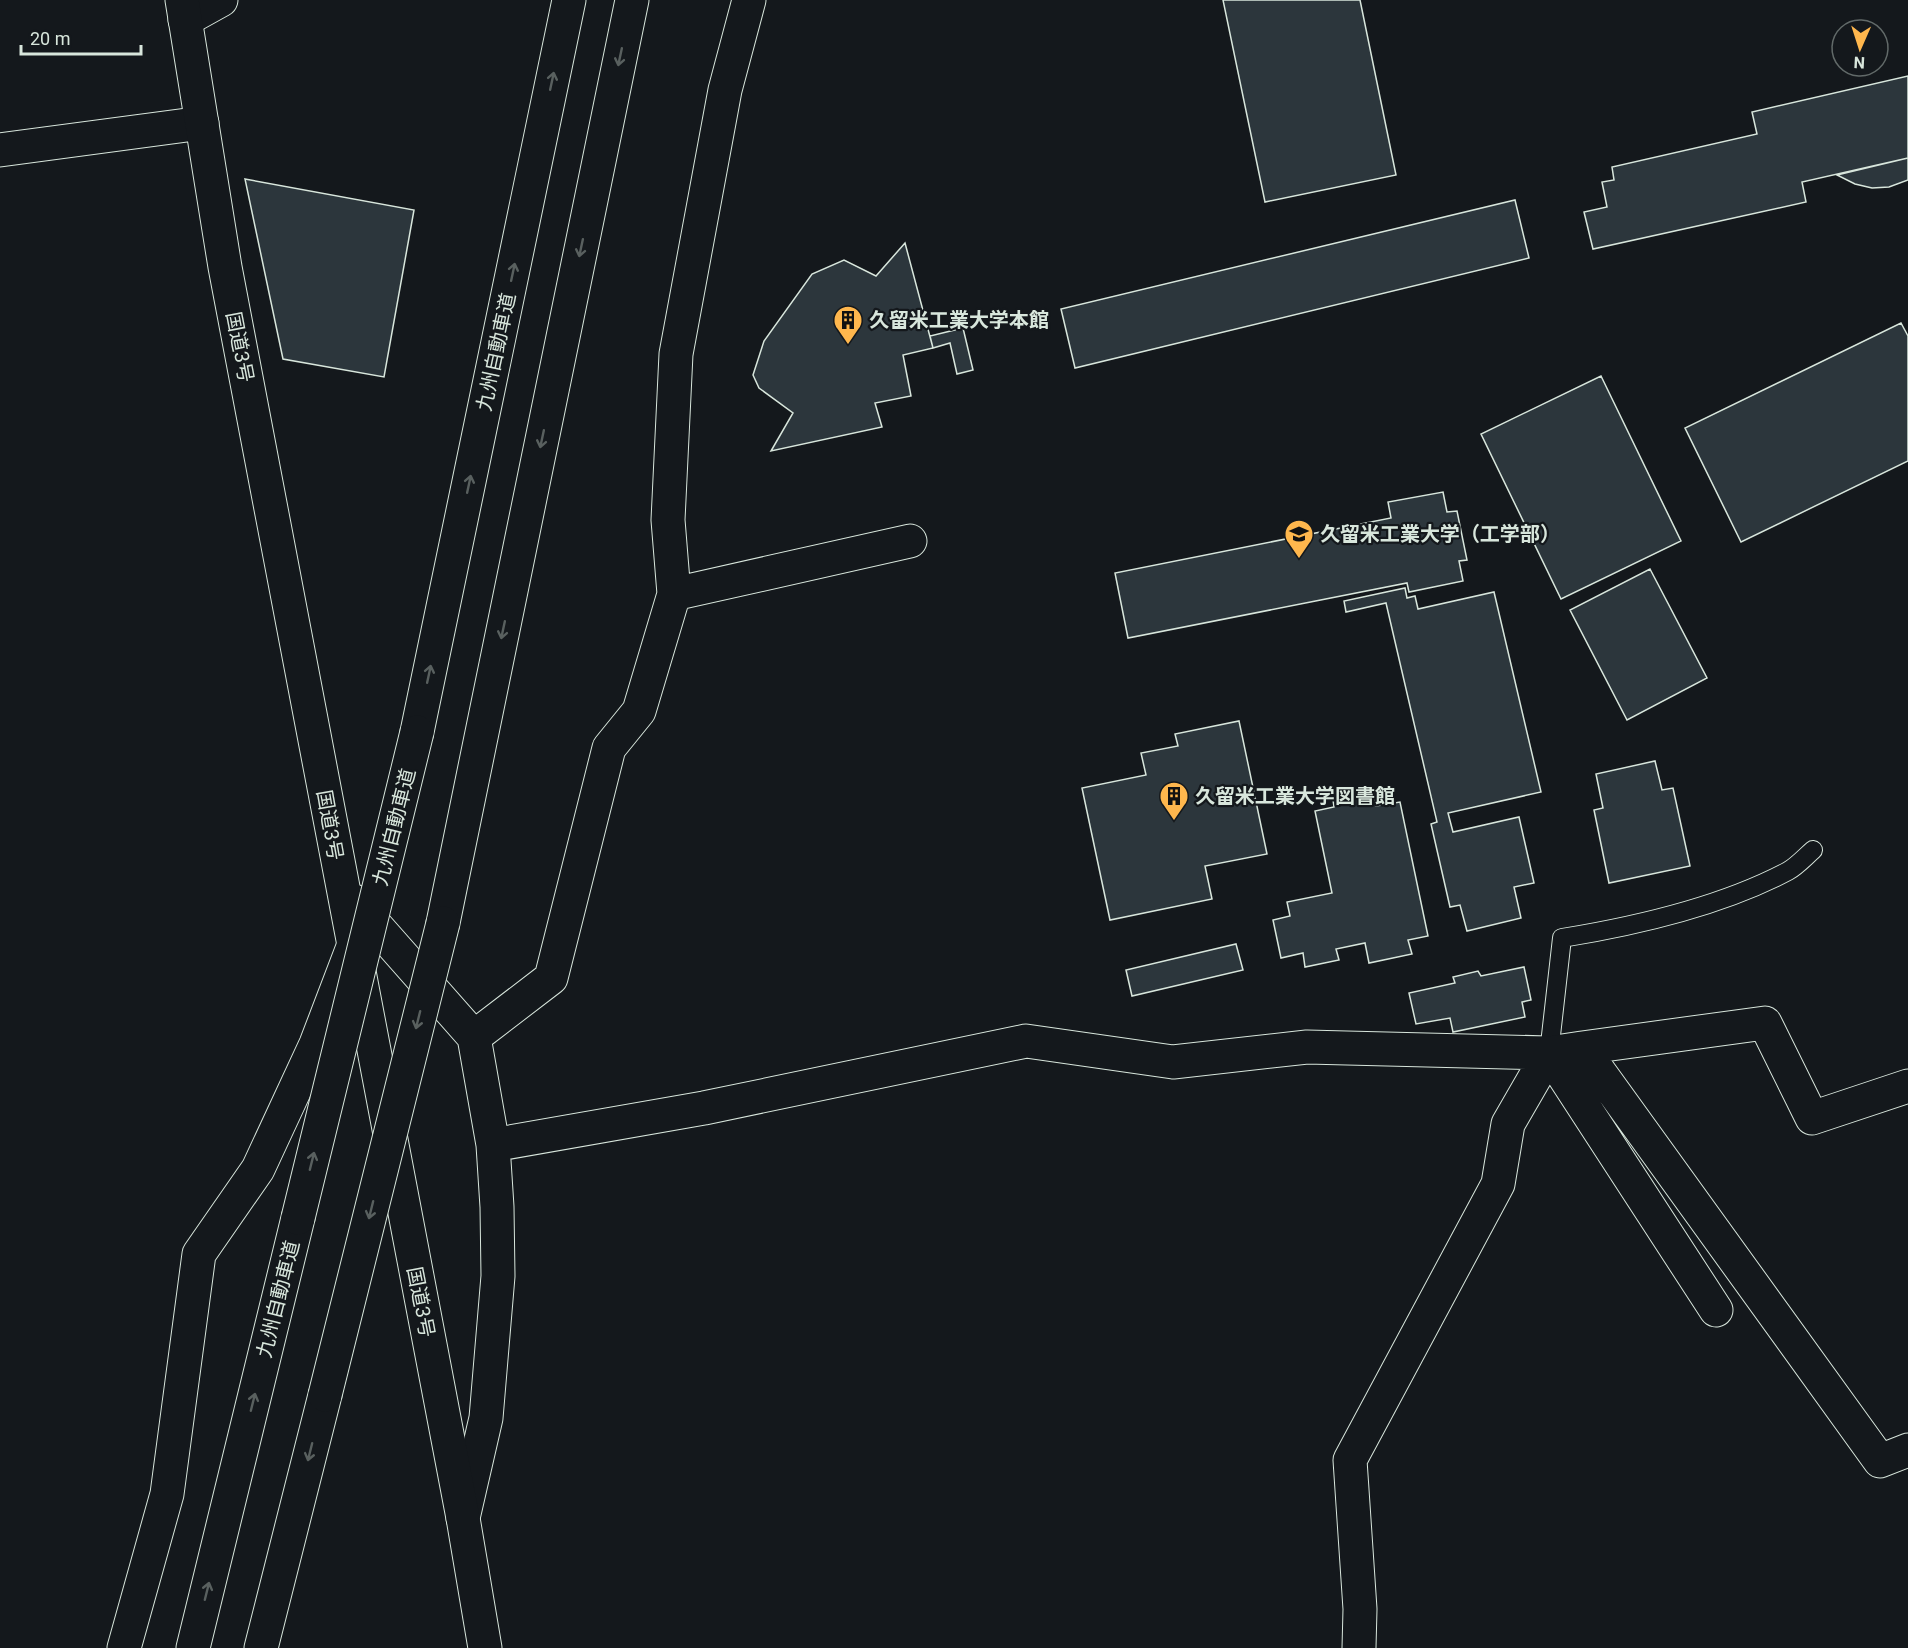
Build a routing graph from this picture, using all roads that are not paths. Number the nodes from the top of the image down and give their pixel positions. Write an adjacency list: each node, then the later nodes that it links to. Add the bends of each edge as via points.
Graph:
1 (221, 0): 5 (main road)
2 (569, 0): 22 (main road, 九州自動車道, one-way to 2, bridge, via 417,732)
3 (632, 0): 23 (main road, one-way to 23, bridge, via 442,923)
4 (749, 0): 9 (main road, via 726,90 676,354 668,520)
5 (184, 10): 6 (main road, 国道3号)
6 (202, 123): 7 (main road); 11 (main road, 国道3号, via 225,267)
7 (0, 150)
8 (910, 541): 9 (main road)
9 (674, 594): 13 (main road, via 639,711 609,748 551,978)
10 (1813, 850): 15 (lane, via 1790,870 1721,898 1636,926 1562,938)
11 (341, 887): 12 (main road, 国道3号); 13 (main road)
12 (352, 947): 20 (main road, 国道3号); 21 (main road, via 316,1044 258,1169 199,1254 167,1494)
13 (474, 1037): 17 (main road)
14 (1582, 1048): 15 (main road); 16 (main road, via 1765,1023 1812,1118); 19 (main road, via 1880,1461)
15 (1549, 1053): 17 (main road, via 1307,1047 1173,1062 1026,1041 704,1108); 18 (main road); 25 (main road, via 1508,1124 1498,1184 1350,1460)
16 (1908, 1086)
17 (493, 1145): 20 (main road, via 498,1276 486,1418)
18 (1716, 1310)
19 (1908, 1450)
20 (463, 1518): 24 (main road, 国道3号)
21 (124, 1648)
22 (193, 1648)
23 (261, 1648)
24 (485, 1648)
25 (1359, 1648)

